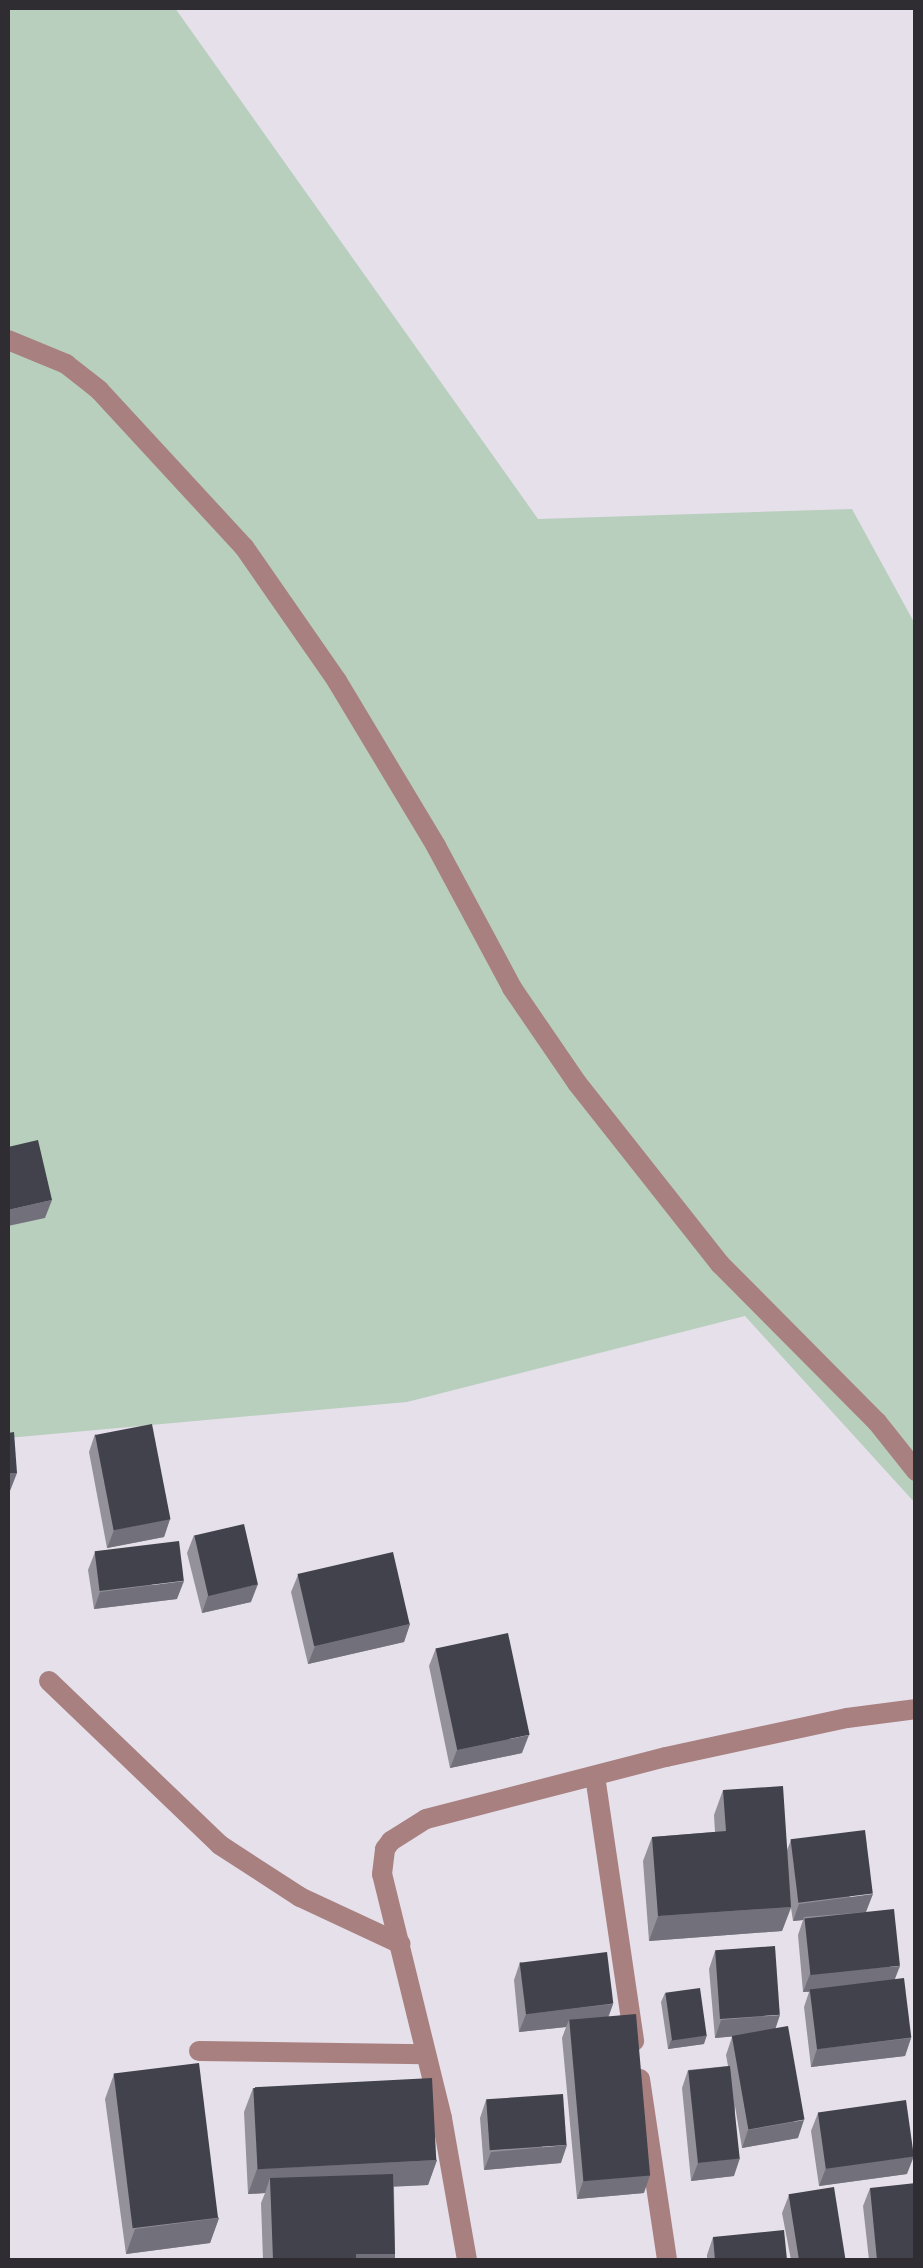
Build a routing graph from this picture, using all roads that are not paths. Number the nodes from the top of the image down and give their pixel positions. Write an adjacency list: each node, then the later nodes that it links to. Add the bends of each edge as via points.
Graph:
1 (8, 340): 2 (street, via 66,364 99,390 244,547 337,681 512,988 578,1083 720,1264)
2 (916, 1471)
3 (49, 1681): 8 (street, via 220,1845 300,1897)
4 (916, 1709): 5 (street)
5 (892, 1715): 6 (street); 7 (street, via 847,1718)
6 (916, 1728)
7 (595, 1776): 8 (street, via 426,1819 391,1841 382,1874); 12 (street)
8 (401, 1944): 10 (street)
9 (198, 2051): 10 (street)
10 (425, 2054): 11 (street)
11 (467, 2260)
12 (667, 2260)

